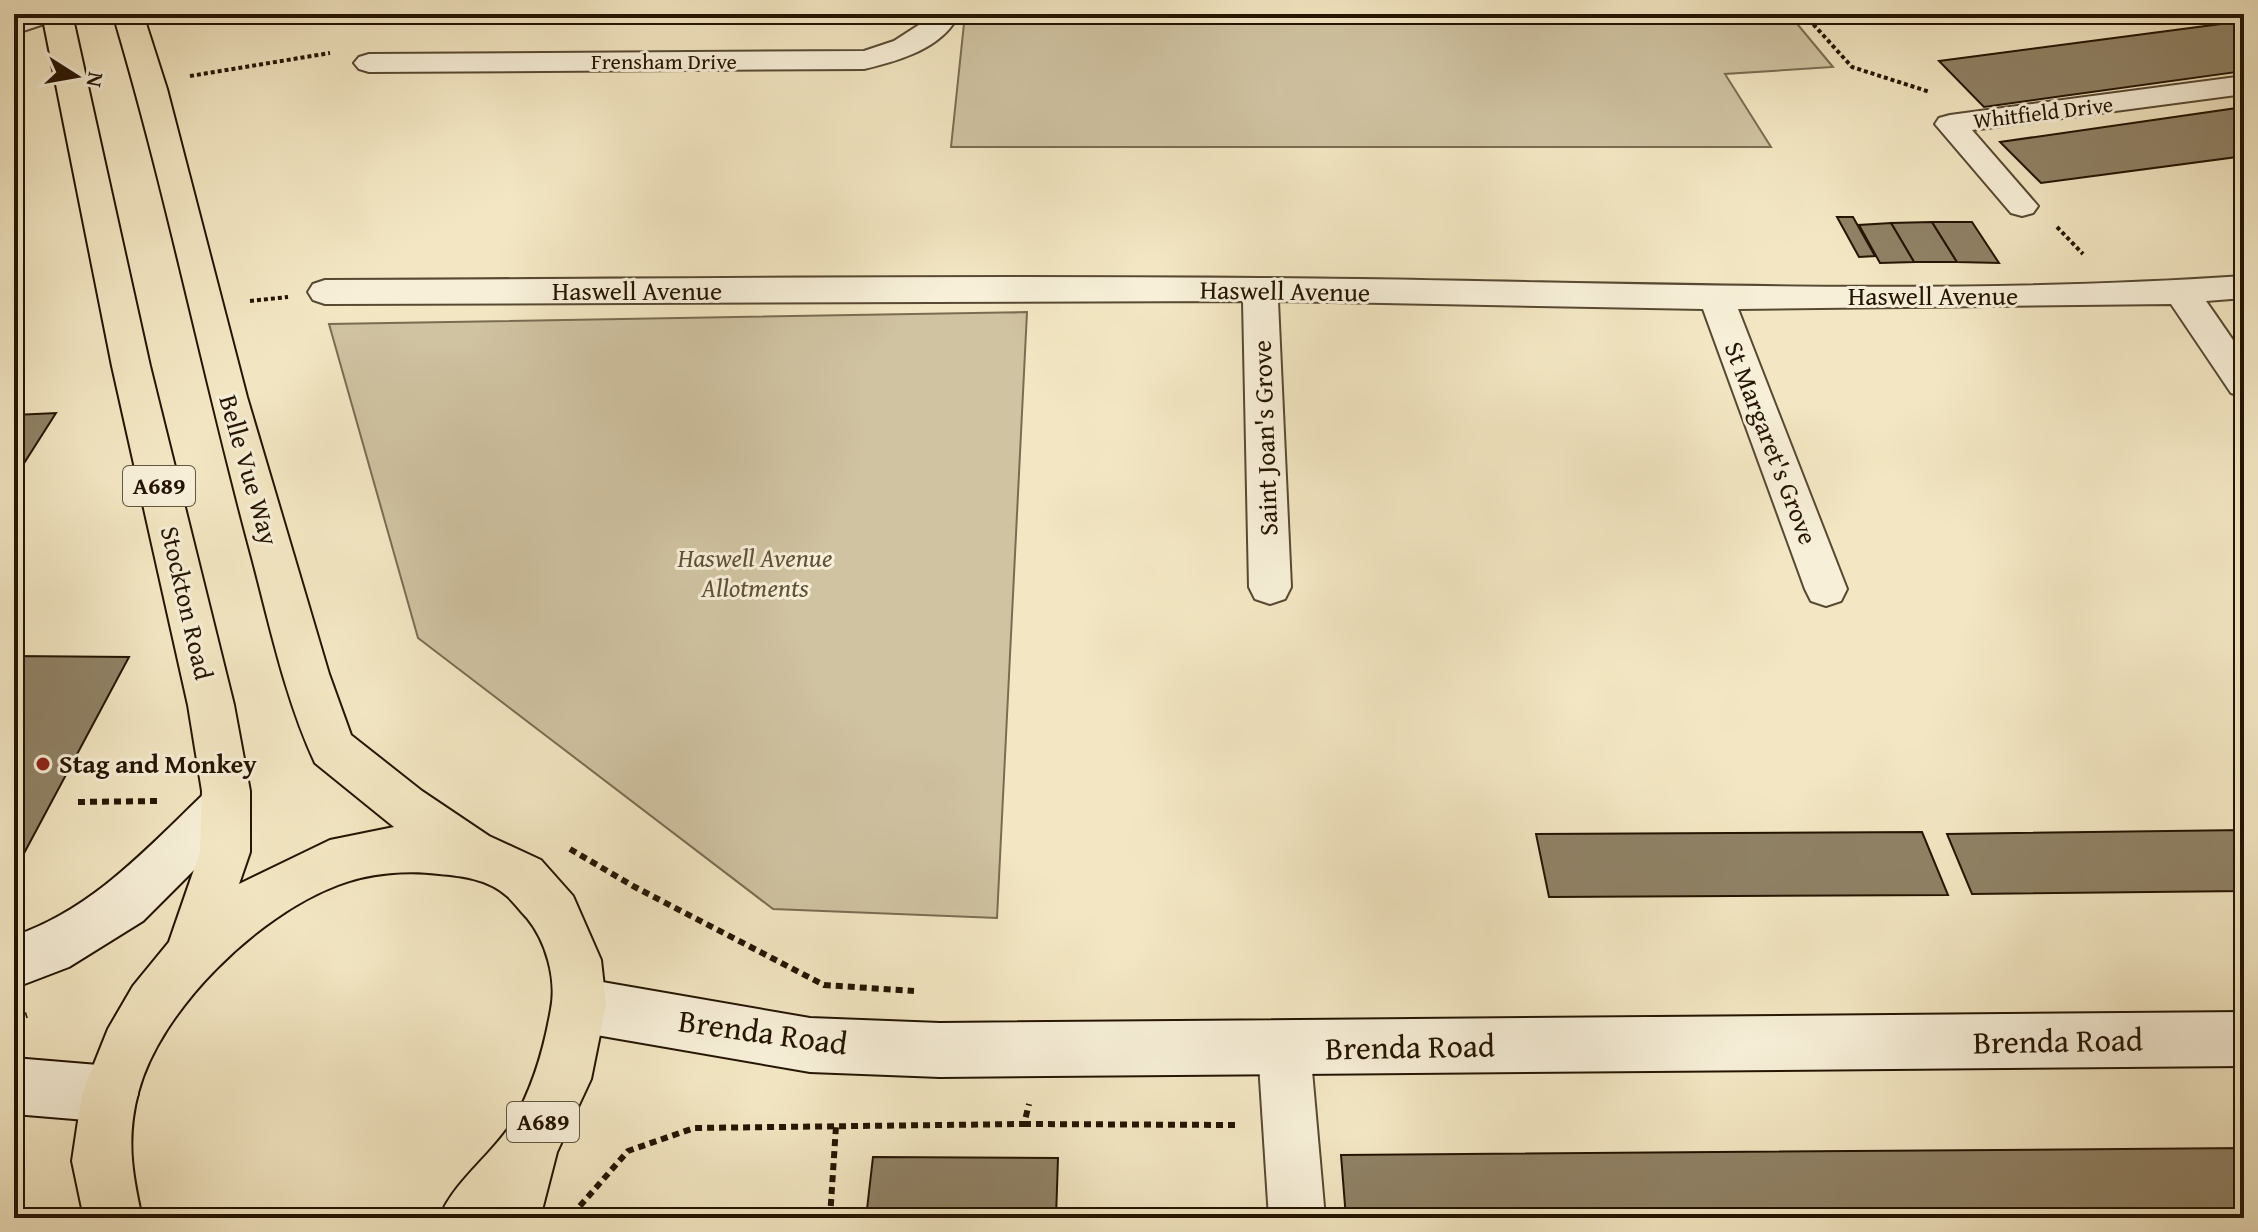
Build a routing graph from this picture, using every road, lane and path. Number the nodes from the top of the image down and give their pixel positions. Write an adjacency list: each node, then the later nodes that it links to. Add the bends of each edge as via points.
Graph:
1 (128, 14): 8 (highway, Belle Vue Way / A689)
2 (940, 14): 6 (street, Frensham Drive, via 939,24 919,39 893,54 864,60)
3 (1804, 14): 9 (path, via 1852,67 1935,93 1948,108)
4 (58, 16): 5 (lane); 23 (highway, Stockton Road / A689, via 134,381 211,705)
5 (14, 30)
6 (369, 63): 8 (path, via 352,52 300,56 185,77)
7 (2244, 85): 9 (street, Whitfield Drive)
8 (151, 89): 25 (highway, Belle Vue Way / A689, via 232,411 332,748 405,807)
9 (1950, 124): 10 (street, Whitfield Drive)
10 (2022, 206): 15 (path, via 2043,211 2095,267)
11 (2244, 287): 14 (street, Haswell Avenue)
12 (1260, 289): 13 (street, Haswell Avenue); 16 (street, Haswell Avenue); 19 (street, Saint Joan's Grove)
13 (325, 292): 17 (path)
14 (2182, 293): 15 (street, Haswell Avenue); 18 (street)
15 (2144, 294): 16 (street, Haswell Avenue)
16 (1716, 298): 20 (street, St Margaret's Grove)
17 (237, 303)
18 (2244, 384)
19 (1270, 587)
20 (1826, 589)
21 (159, 801): 22 (path)
22 (78, 802)
23 (226, 805): 26 (highway, Stockton Road / A689, via 225,852); 27 (main road, via 125,904 51,949)
24 (566, 846): 32 (path, via 824,985 946,993)
25 (479, 855): 26 (highway, A689, via 408,847 330,863 253,904); 28 (highway, A689, via 523,877 555,913 575,960)
26 (190, 957): 34 (highway, A689, via 152,1005 127,1048)
27 (14, 962)
28 (579, 1005): 32 (main road, Brenda Road, via 810,1045); 38 (highway, A689, via 563,1079)
29 (2244, 1039): 30 (main road, Brenda Road)
30 (1284, 1048): 31 (main road, Brenda Road); 36 (street)
31 (1044, 1049): 32 (main road, Brenda Road); 35 (path)
32 (968, 1050)
33 (14, 1086): 34 (main road)
34 (110, 1094): 39 (highway, A689, via 101,1161)
35 (1024, 1124): 36 (path); 37 (path)
36 (1290, 1125): 44 (street)
37 (836, 1126): 42 (path, via 694,1128 628,1151); 43 (path)
38 (531, 1144): 40 (highway, A689); 41 (highway, A689)
39 (113, 1218)
40 (468, 1218)
41 (511, 1218)
42 (572, 1218)
43 (830, 1218)
44 (1297, 1218)

